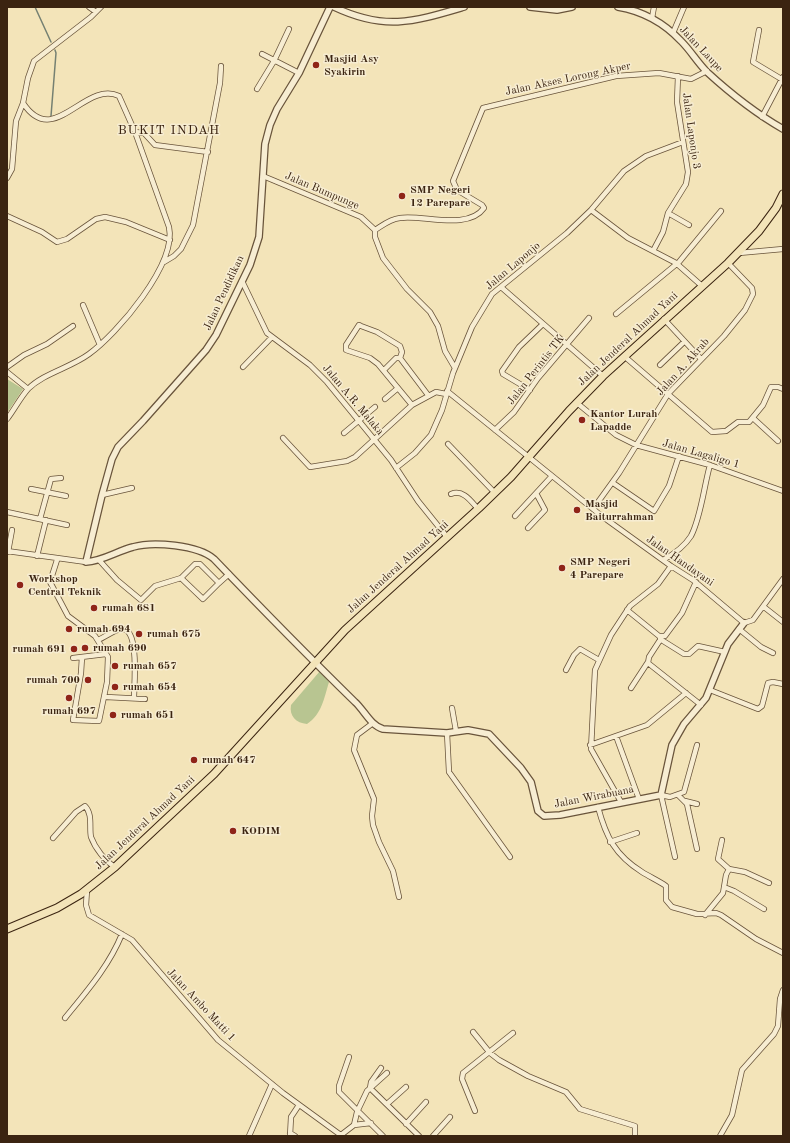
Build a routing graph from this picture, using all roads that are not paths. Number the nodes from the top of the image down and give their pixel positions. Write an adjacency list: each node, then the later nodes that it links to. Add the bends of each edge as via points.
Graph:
1 (89, 7): 12 (street)
2 (101, 7): 12 (street)
3 (330, 7): 21 (street, Jalan Pendidikan)
4 (334, 7): 5 (street, via 367,19 398,23)
5 (464, 7)
6 (530, 7): 7 (street, via 557,10)
7 (572, 7)
8 (618, 7): 11 (street, Jalan Laupe)
9 (654, 7): 13 (street)
10 (684, 7): 16 (street)
11 (635, 8): 13 (street, Jalan Laupe)
12 (96, 12): 25 (street, via 34,61)
13 (652, 18): 16 (street, Jalan Laupe)
14 (289, 29): 18 (street)
15 (759, 30): 23 (street, via 753,62)
16 (673, 33): 20 (street, Jalan Laupe)
17 (262, 54): 18 (street)
18 (274, 61): 21 (street); 24 (street)
19 (221, 66): 30 (street)
20 (707, 72): 22 (street, Jalan Akses Lorong Akper, via 691,79); 26 (street, Jalan Laupe, via 739,101)
21 (300, 73): 32 (street, Jalan Pendidikan, via 273,116 265,144)
22 (678, 76): 29 (street, Jalan Laponjo 3, via 677,102); 39 (street, Jalan Akses Lorong Akper, via 659,72 616,76 483,108 453,181 457,190 484,208 467,217 447,221 400,218 388,221)
23 (783, 79): 26 (street)
24 (257, 89)
25 (23, 102): 28 (street, via 36,116 50,119 68,113 90,98 106,92 114,94 122,101); 31 (street, via 16,121 12,168)
26 (762, 116): 27 (street, Jalan Laupe)
27 (783, 130)
28 (135, 132): 30 (street, via 144,133 155,145); 40 (street, via 169,227)
29 (683, 142): 34 (street, Jalan Laponjo, via 634,163 616,179); 36 (street, Jalan Laponjo 3, via 688,179)
30 (208, 152): 44 (street, via 193,225 181,249)
31 (7, 176)
32 (263, 176): 39 (street, Jalan Bumpunge, via 361,217); 47 (street, Jalan Pendidikan, via 259,237)
33 (783, 194): 43 (highway, Jalan Jenderal Ahmad Yani, via 759,231)
34 (591, 210): 42 (street, via 628,238); 49 (street, Jalan Laponjo, via 567,233)
35 (722, 211): 46 (street)
36 (668, 214): 38 (street); 42 (street, Jalan Laponjo 3, via 663,232)
37 (7, 216): 40 (street, via 57,242 67,239 96,219 106,217 126,222)
38 (689, 225)
39 (375, 230): 66 (street, via 383,258 407,289 430,312 438,326 445,351)
40 (170, 240): 44 (street)
41 (783, 249): 43 (street)
42 (653, 251): 46 (street)
43 (737, 253): 45 (highway, Jalan Jenderal Ahmad Yani)
44 (164, 262): 59 (street, via 150,285)
45 (728, 262): 48 (highway, Jalan Jenderal Ahmad Yani); 62 (street, Jalan A. Akrab, via 752,288 753,294 745,310)
46 (676, 263): 48 (street); 51 (street)
47 (242, 281): 56 (street, Jalan A.R. Malaka, via 264,328); 103 (street, Jalan Pendidikan, via 216,336 206,350 118,447)
48 (702, 286): 53 (highway, Jalan Jenderal Ahmad Yani)
49 (500, 287): 54 (street); 66 (street, Jalan Laponjo, via 483,308)
50 (83, 305): 59 (street)
51 (616, 314)
52 (589, 318): 58 (street, Jalan Perintis TK)
53 (664, 319): 57 (street); 60 (highway, Jalan Jenderal Ahmad Yani)
54 (543, 324): 58 (street); 73 (street, via 519,348 502,371)
55 (72, 326): 64 (street)
56 (272, 337): 65 (street); 83 (street, Jalan A.R. Malaka, via 310,364)
57 (684, 342): 62 (street); 63 (street)
58 (567, 343): 69 (street); 73 (street, Jalan Perintis TK)
59 (100, 345): 71 (street, via 88,355)
60 (624, 356): 69 (highway, Jalan Jenderal Ahmad Yani); 75 (street)
61 (400, 358): 67 (street, via 396,358); 67 (street, via 400,346 359,325 346,345 346,350 370,358); 76 (street)
62 (701, 359): 75 (street, Jalan A. Akrab)
63 (660, 365)
64 (7, 367)
65 (242, 367)
66 (455, 368): 74 (street, Jalan Laponjo)
67 (384, 370): 70 (street)
68 (7, 372): 71 (street)
69 (603, 376): 78 (highway, Jalan Jenderal Ahmad Yani)
70 (398, 388): 77 (street); 79 (street)
71 (28, 389): 81 (street)
72 (783, 389): 82 (street, via 771,387 764,405)
73 (530, 390): 84 (street, Jalan Perintis TK, via 514,412)
74 (447, 393): 76 (street); 84 (street, Jalan Handayani); 94 (street, Jalan Laponjo, via 431,435 415,453)
75 (668, 394): 82 (street, via 712,432 726,431 734,424); 90 (street, Jalan A. Akrab)
76 (428, 395): 79 (street)
77 (385, 399)
78 (577, 403): 90 (street, Jalan Lagaligo 1, via 616,435); 91 (highway, Jalan Jenderal Ahmad Yani)
79 (412, 405): 87 (street)
80 (375, 407): 83 (street)
81 (7, 419)
82 (754, 419): 88 (street)
83 (358, 421): 85 (street); 87 (street, Jalan A.R. Malaka)
84 (495, 430): 91 (street, Jalan Handayani)
85 (344, 433)
86 (284, 438): 87 (street, via 307,465 314,467 355,457)
87 (374, 439): 94 (street, Jalan A.R. Malaka)
88 (778, 441)
89 (448, 444): 102 (street)
90 (636, 445): 92 (street, Jalan Lagaligo 1); 97 (street, Jalan A. Akrab)
91 (529, 455): 95 (street, Jalan Handayani); 102 (highway, Jalan Jenderal Ahmad Yani)
92 (679, 456): 93 (street, Jalan Lagaligo 1); 97 (street, via 669,486 656,510 652,511)
93 (710, 464): 100 (street, Jalan Lagaligo 1); 121 (street, via 691,536 675,554)
94 (396, 468): 116 (street, Jalan A.R. Malaka)
95 (552, 477): 105 (street); 108 (street, Jalan Handayani)
96 (61, 478): 101 (street, via 51,479)
97 (613, 483): 108 (street, Jalan A. Akrab)
98 (132, 488): 103 (street)
99 (32, 489): 101 (street)
100 (783, 491)
101 (47, 492): 106 (street); 111 (street)
102 (495, 493): 107 (highway, Jalan Jenderal Ahmad Yani)
103 (102, 494): 122 (street, Jalan Pendidikan)
104 (451, 494): 107 (street, via 455,492 465,495)
105 (537, 495): 110 (street); 114 (street, via 545,510)
106 (66, 496)
107 (478, 509): 116 (highway, Jalan Jenderal Ahmad Yani)
108 (593, 509): 121 (street, Jalan Handayani)
109 (7, 512): 111 (street)
110 (515, 516)
111 (40, 519): 112 (street)
112 (46, 520): 113 (street); 118 (street)
113 (67, 525)
114 (528, 528)
115 (12, 530): 117 (street)
116 (447, 537): 143 (highway, Jalan Jenderal Ahmad Yani, via 345,630)
117 (8, 552): 118 (street)
118 (37, 556): 119 (street)
119 (57, 560): 122 (street); 135 (street, via 50,580 52,587 69,617)
120 (99, 560): 122 (street); 124 (street, via 134,546 154,544 209,554); 125 (street, via 140,600 155,586)
121 (663, 560): 123 (street, Jalan Handayani)
122 (86, 562)
123 (671, 566): 127 (street, Jalan Handayani); 130 (street, via 658,584 633,602)
124 (229, 574): 128 (street); 143 (street)
125 (181, 578): 128 (street, via 193,564 198,564); 128 (street, via 203,599)
126 (783, 579): 129 (street)
127 (696, 582): 131 (street, Jalan Handayani); 134 (street, via 682,613 667,634)
128 (219, 583)
129 (764, 606): 131 (street, via 753,620); 132 (street)
130 (627, 610): 134 (street); 141 (street)
131 (744, 622): 133 (street)
132 (783, 622)
133 (739, 629): 136 (street); 137 (street, via 761,647)
134 (660, 637): 136 (street, via 684,654 698,646); 142 (street)
135 (98, 640): 138 (street); 150 (street, via 122,629 132,635)
136 (725, 652): 147 (street)
137 (773, 653)
138 (106, 654): 139 (street); 149 (street, via 109,664)
139 (82, 657): 140 (street); 149 (street, via 73,720 100,721)
140 (73, 658)
141 (599, 660): 144 (street, via 579,649); 158 (street, via 594,677)
142 (648, 662): 146 (street); 148 (street)
143 (315, 663): 154 (street, via 358,704); 174 (highway, Jalan Jenderal Ahmad Yani, via 214,774)
144 (566, 670)
145 (783, 684): 147 (street, via 768,683 762,706 758,709)
146 (631, 688)
147 (710, 690): 152 (street)
148 (686, 693): 152 (street); 157 (street, via 647,725)
149 (106, 697): 150 (street)
150 (134, 698): 151 (street)
151 (145, 699)
152 (701, 705): 160 (street, via 684,724 672,745)
153 (452, 708): 155 (street)
154 (373, 723): 156 (street, Jalan Wirabuana, via 383,729); 179 (street, via 357,735 354,748 374,799 374,825 393,871)
155 (456, 731): 156 (street, Jalan Wirabuana); 166 (street, Jalan Wirabuana, via 478,731 492,736 531,782 540,814 560,815)
156 (447, 733): 172 (street, via 449,772)
157 (616, 736): 158 (street); 162 (street)
158 (590, 745): 164 (street, via 592,753)
159 (697, 745): 161 (street, via 684,792)
160 (661, 794): 161 (street, via 668,797); 162 (street, Jalan Wirabuana); 173 (street)
161 (678, 795): 163 (street)
162 (639, 799): 164 (street, Jalan Wirabuana)
163 (685, 801): 165 (street); 171 (street)
164 (621, 802): 166 (street, Jalan Wirabuana)
165 (697, 804)
166 (598, 807): 170 (street)
167 (637, 833): 170 (street)
168 (53, 838): 174 (street, via 76,812 85,806 96,847)
169 (722, 840): 175 (street, via 718,859)
170 (610, 842): 181 (street, via 625,860 666,886 666,900 670,906)
171 (697, 849)
172 (510, 857)
173 (675, 857)
174 (115, 867): 178 (highway, Jalan Jenderal Ahmad Yani)
175 (729, 869): 176 (street, via 746,872); 177 (street)
176 (769, 883)
177 (724, 887): 180 (street); 181 (street, via 723,893)
178 (87, 890): 182 (highway, Jalan Jenderal Ahmad Yani, via 57,908); 183 (street, Jalan Ambo Matti 1, via 86,905 89,915)
179 (399, 896)
180 (764, 909)
181 (705, 915): 184 (street, via 716,913 724,916 756,939)
182 (7, 929)
183 (122, 934): 186 (street, via 104,970); 193 (street, Jalan Ambo Matti 1, via 138,945 218,1040)
184 (783, 954)
185 (783, 990): 213 (street, via 778,1026 742,1070 732,1115)
186 (65, 1018)
187 (473, 1032): 189 (street)
188 (513, 1033): 189 (street)
189 (490, 1053): 199 (street, via 463,1073 462,1079); 212 (street, via 528,1076 566,1092 580,1109 635,1126)
190 (349, 1057): 200 (street, via 338,1089)
191 (381, 1068): 195 (street, via 371,1082)
192 (387, 1073): 195 (street)
193 (272, 1084): 198 (street, Jalan Ambo Matti 1); 207 (street)
194 (406, 1086): 197 (street)
195 (370, 1088): 197 (street); 200 (street)
196 (426, 1102): 203 (street)
197 (387, 1104): 203 (street)
198 (299, 1105): 205 (street, via 291,1117); 206 (street, Jalan Ambo Matti 1)
199 (475, 1111)
200 (357, 1112): 202 (street); 204 (street)
201 (450, 1117): 211 (street)
202 (371, 1123): 204 (street); 209 (street)
203 (406, 1124): 210 (street)
204 (354, 1125): 206 (street)
205 (290, 1134): 208 (street)
206 (342, 1135)
207 (249, 1136)
208 (295, 1136)
209 (383, 1136)
210 (419, 1136)
211 (433, 1136)
212 (635, 1136)
213 (720, 1136)

